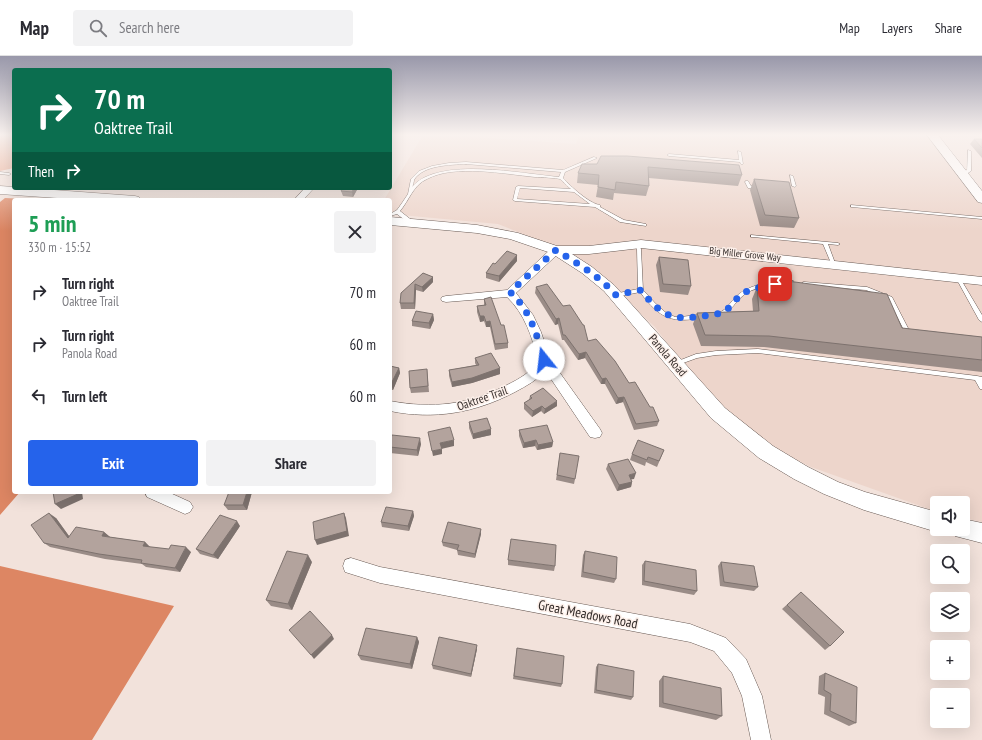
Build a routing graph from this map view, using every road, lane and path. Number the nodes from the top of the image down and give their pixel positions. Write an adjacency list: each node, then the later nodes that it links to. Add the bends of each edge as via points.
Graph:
1 (433, 167): 23 (lane, via 415,176 408,186)
2 (469, 167): 7 (lane)
3 (516, 167): 8 (lane)
4 (573, 167): 8 (lane)
5 (956, 167): 9 (main road)
6 (969, 167): 9 (lane, via 969,171)
7 (468, 170): 13 (lane); 23 (lane, via 432,174 422,179)
8 (563, 171): 13 (lane)
9 (961, 173): 26 (main road)
10 (0, 174): 11 (lane)
11 (9, 174)
12 (791, 176): 15 (lane)
13 (561, 178): 21 (lane)
14 (747, 182): 16 (lane, via 749,187)
15 (794, 186)
16 (764, 188)
17 (0, 190): 18 (main road)
18 (32, 190): 24 (main road)
19 (308, 190): 25 (street)
20 (788, 190): 22 (lane)
21 (575, 191): 27 (lane); 27 (lane, via 518,187 515,200)
22 (796, 191)
23 (409, 193): 29 (lane)
24 (115, 198)
25 (300, 198)
26 (982, 199)
27 (599, 206): 31 (lane, via 623,221)
28 (852, 206): 30 (lane)
29 (394, 216): 36 (main road, Panola Road, via 412,223 477,229 513,236)
30 (982, 218)
31 (644, 225)
32 (753, 236): 33 (lane)
33 (825, 243): 35 (lane); 39 (lane)
34 (636, 244): 37 (main road, Big Miller Grove Way); 39 (main road, Big Miller Grove Way); 42 (lane, via 639,249)
35 (838, 244)
36 (556, 250): 37 (main road, Big Miller Grove Way); 38 (main road, Panola Road); 43 (street)
37 (589, 250): 38 (main road, via 578,256)
38 (575, 262): 44 (main road, Panola Road)
39 (833, 263): 40 (main road, Big Miller Grove Way)
40 (958, 278): 41 (main road, Big Miller Grove Way); 46 (lane)
41 (982, 281)
42 (641, 290): 44 (lane); 47 (lane, via 651,304 664,314 680,319 724,313 742,293 786,282 867,289 890,298 906,331)
43 (510, 292): 45 (street); 48 (street, via 521,302 532,323)
44 (616, 295): 49 (main road, Panola Road)
45 (446, 299)
46 (982, 320)
47 (914, 332)
48 (544, 360): 52 (street, Oaktree Trail, via 537,372 508,390 480,402 447,410 410,410); 53 (street)
49 (675, 364): 50 (lane, via 696,356 758,351); 56 (main road, Panola Road, via 718,413 766,452 795,470 864,501)
50 (980, 379): 51 (lane)
51 (982, 387)
52 (392, 406)
53 (595, 433)
54 (156, 494): 55 (street)
55 (185, 507)
56 (930, 520)
57 (970, 530): 58 (main road)
58 (982, 533)
59 (351, 566): 60 (street, Great Meadows Road, via 380,575 690,633 720,644 740,666 752,696)
60 (761, 740)

